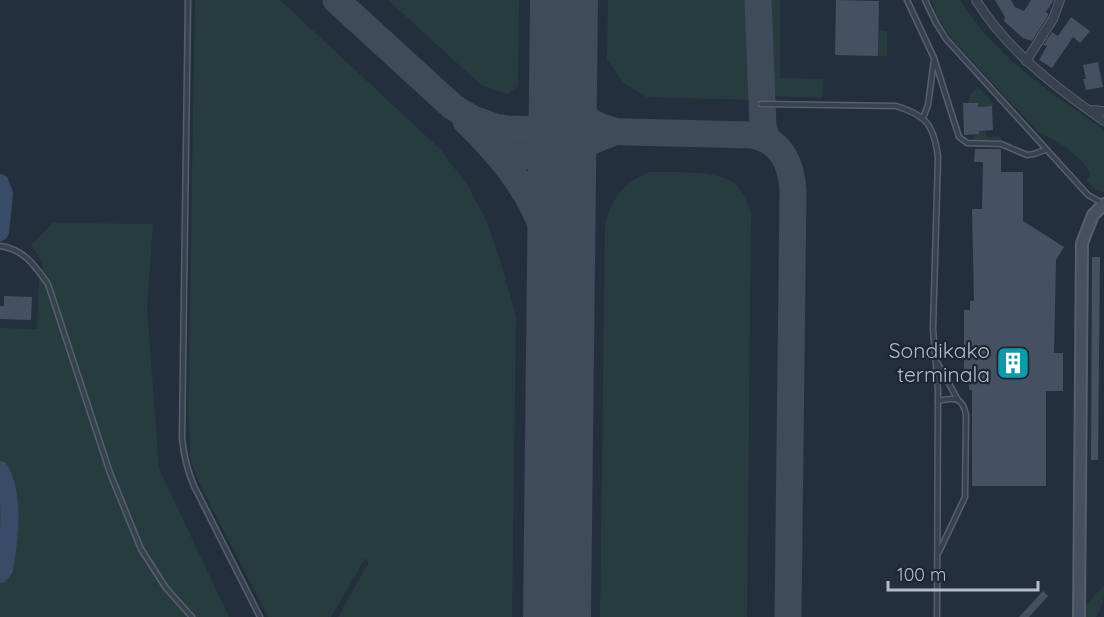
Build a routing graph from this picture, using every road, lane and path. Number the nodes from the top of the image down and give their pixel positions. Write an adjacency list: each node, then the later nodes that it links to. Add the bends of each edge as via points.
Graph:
1 (188, 0): 22 (lane, via 182,440 186,468)
2 (907, 0): 6 (lane)
3 (925, 0): 13 (lane, via 946,39)
4 (976, 0): 7 (street, via 995,29)
5 (1060, 0): 7 (street, via 1053,19)
6 (934, 58): 11 (lane); 13 (lane, via 959,137 967,143 1002,144 1027,155)
7 (1026, 61): 9 (street)
8 (761, 104): 11 (lane, via 896,106)
9 (1091, 110): 10 (street); 12 (street)
10 (1104, 111)
11 (923, 118): 17 (lane, via 936,141 938,156)
12 (1104, 121)
13 (1045, 150): 14 (lane, via 1092,199)
14 (1104, 204): 15 (street)
15 (1099, 215): 24 (street, via 1082,243)
16 (0, 246): 21 (lane, via 10,247 33,263 48,284 110,472 141,549 166,588)
17 (935, 358): 18 (lane); 19 (lane)
18 (958, 400): 19 (lane); 20 (lane, via 966,415 965,497)
19 (939, 401): 20 (lane)
20 (938, 555): 23 (lane)
21 (192, 617)
22 (260, 617)
23 (937, 617)
24 (1079, 617)

